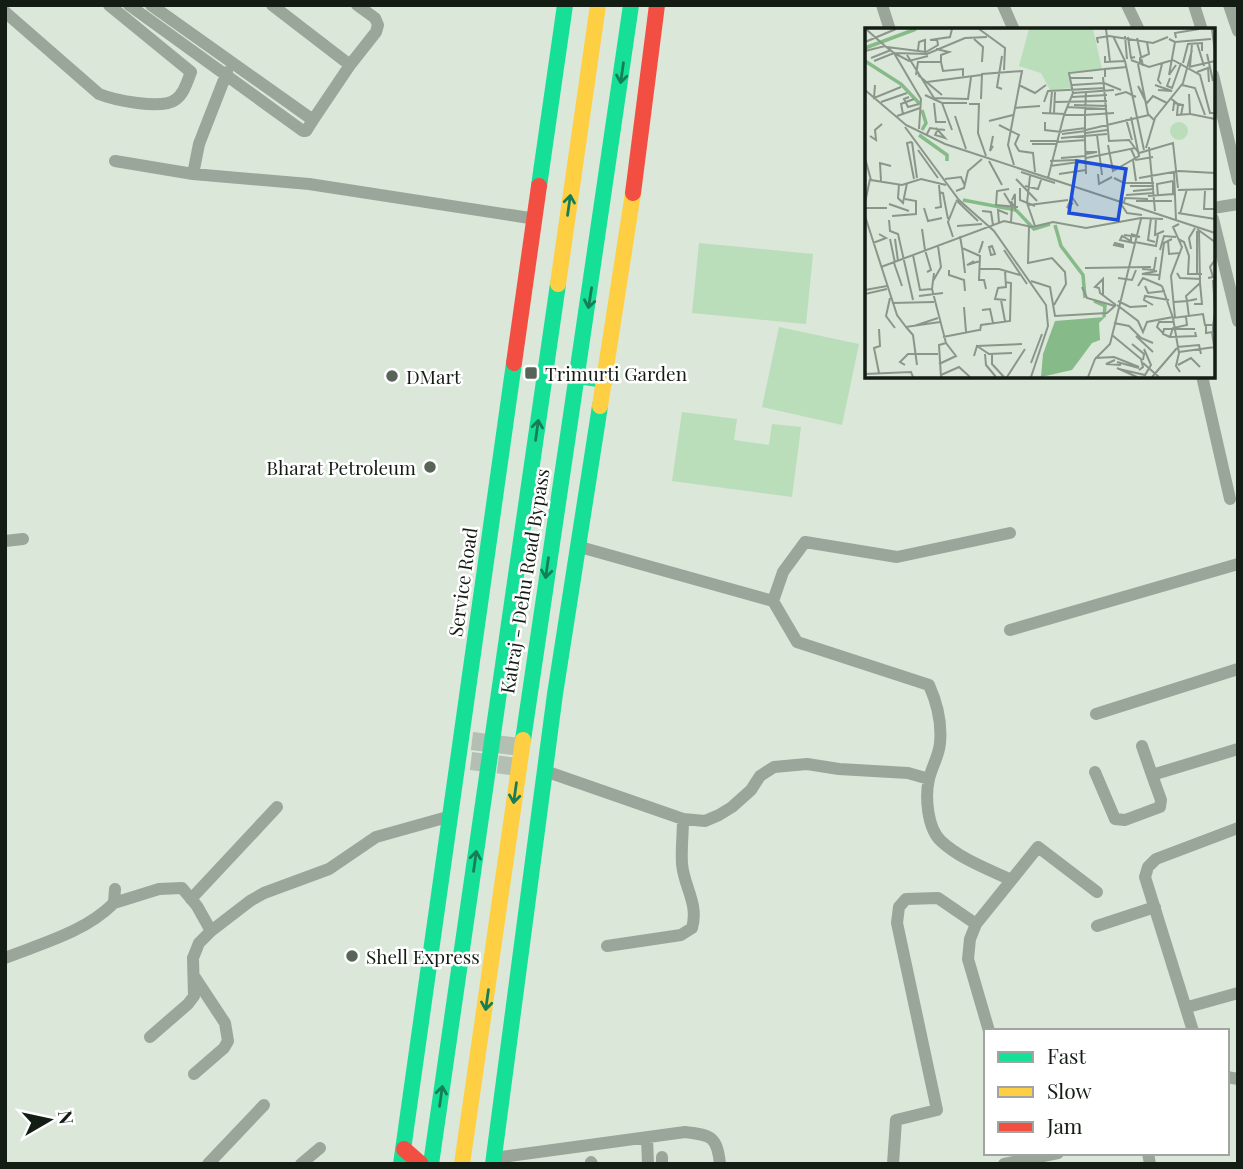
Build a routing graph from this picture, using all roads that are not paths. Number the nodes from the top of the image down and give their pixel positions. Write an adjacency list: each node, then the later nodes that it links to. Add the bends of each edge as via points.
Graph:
1 (109, 5): 15 (street, via 191,72 176,99 161,104 99,94)
2 (128, 5): 23 (street)
3 (151, 5): 21 (street)
4 (272, 5): 22 (street)
5 (357, 5): 22 (street, via 378,25)
6 (565, 5): 31 (main road, Service Road)
7 (598, 5): 87 (main road, Katraj - Dehu Road Bypass, one-way to 7)
8 (631, 5): 34 (main road, Katraj - Dehu Road Bypass, one-way to 34)
9 (657, 5): 36 (main road)
10 (882, 5): 16 (street)
11 (1003, 5): 17 (street)
12 (1127, 5): 18 (street)
13 (1194, 5): 19 (street)
14 (1229, 5): 20 (street)
15 (5, 12)
16 (889, 28)
17 (1013, 28)
18 (1138, 28)
19 (1201, 28)
20 (1238, 31)
21 (233, 63): 23 (street); 25 (street)
22 (350, 65): 25 (street)
23 (224, 76): 25 (street, via 303,131); 27 (street)
24 (1215, 83): 28 (street)
25 (313, 120)
26 (115, 161): 27 (street)
27 (193, 174): 31 (street, via 309,184)
28 (1238, 180)
29 (1238, 204): 30 (street)
30 (1215, 208)
31 (536, 219): 57 (main road, Service Road, via 467,741)
32 (1215, 227): 33 (street)
33 (1238, 321)
34 (578, 376): 36 (main road); 88 (main road, Katraj - Dehu Road Bypass, one-way to 88)
35 (1202, 378): 37 (street)
36 (605, 380): 41 (main road)
37 (1230, 499)
38 (1010, 533): 43 (street, via 897,557 805,542 783,572)
39 (23, 539): 40 (street)
40 (5, 541)
41 (580, 547): 43 (street); 50 (main road)
42 (1238, 564): 44 (street)
43 (773, 601): 55 (street, via 797,642 929,685 938,706 941,742)
44 (1010, 630)
45 (1238, 669): 46 (street)
46 (1096, 714)
47 (1142, 746): 54 (street)
48 (528, 748): 50 (main road)
49 (1238, 749): 54 (street)
50 (548, 750): 52 (main road)
51 (526, 768): 52 (main road)
52 (545, 771): 58 (street); 83 (main road)
53 (1095, 772): 54 (street, via 1115,819 1120,821 1160,807)
54 (1152, 775)
55 (929, 779): 58 (street, via 807,764 774,767 719,815 705,821); 60 (street, via 930,821 938,839 965,858)
56 (277, 807): 63 (street)
57 (451, 816): 68 (street, via 376,837 329,869 264,893); 82 (main road, Service Road)
58 (683, 819): 69 (street, via 682,866 693,901 692,928 681,935)
59 (1238, 828): 65 (street, via 1156,859 1145,877)
60 (1012, 880): 62 (street, via 1038,847); 66 (street)
61 (115, 889): 64 (street)
62 (1097, 892)
63 (191, 899): 64 (street, via 182,888 171,888); 68 (street)
64 (114, 903): 70 (street, via 81,928)
65 (1155, 907): 67 (street); 73 (street)
66 (976, 924): 74 (street, via 968,959); 91 (street, via 938,898 906,899 898,907 897,923 937,1110 896,1120)
67 (1097, 926)
68 (211, 931): 71 (street, via 193,958)
69 (607, 946)
70 (5, 958)
71 (194, 976): 76 (street, via 194,996); 77 (street, via 225,1023 228,1041)
72 (1238, 993): 73 (street)
73 (1188, 1007): 75 (street)
74 (988, 1029)
75 (1193, 1029)
76 (150, 1037)
77 (194, 1074)
78 (264, 1105): 84 (street)
79 (647, 1138): 83 (street); 89 (street); 90 (street, via 685,1132 707,1135 718,1146)
80 (320, 1148): 85 (street)
81 (1048, 1155): 92 (street)
82 (402, 1156): 86 (main road)
83 (493, 1161)
84 (208, 1164)
85 (301, 1164)
86 (421, 1164)
87 (431, 1164)
88 (462, 1164)
89 (648, 1164)
90 (720, 1164)
91 (893, 1164)
92 (1004, 1164)

